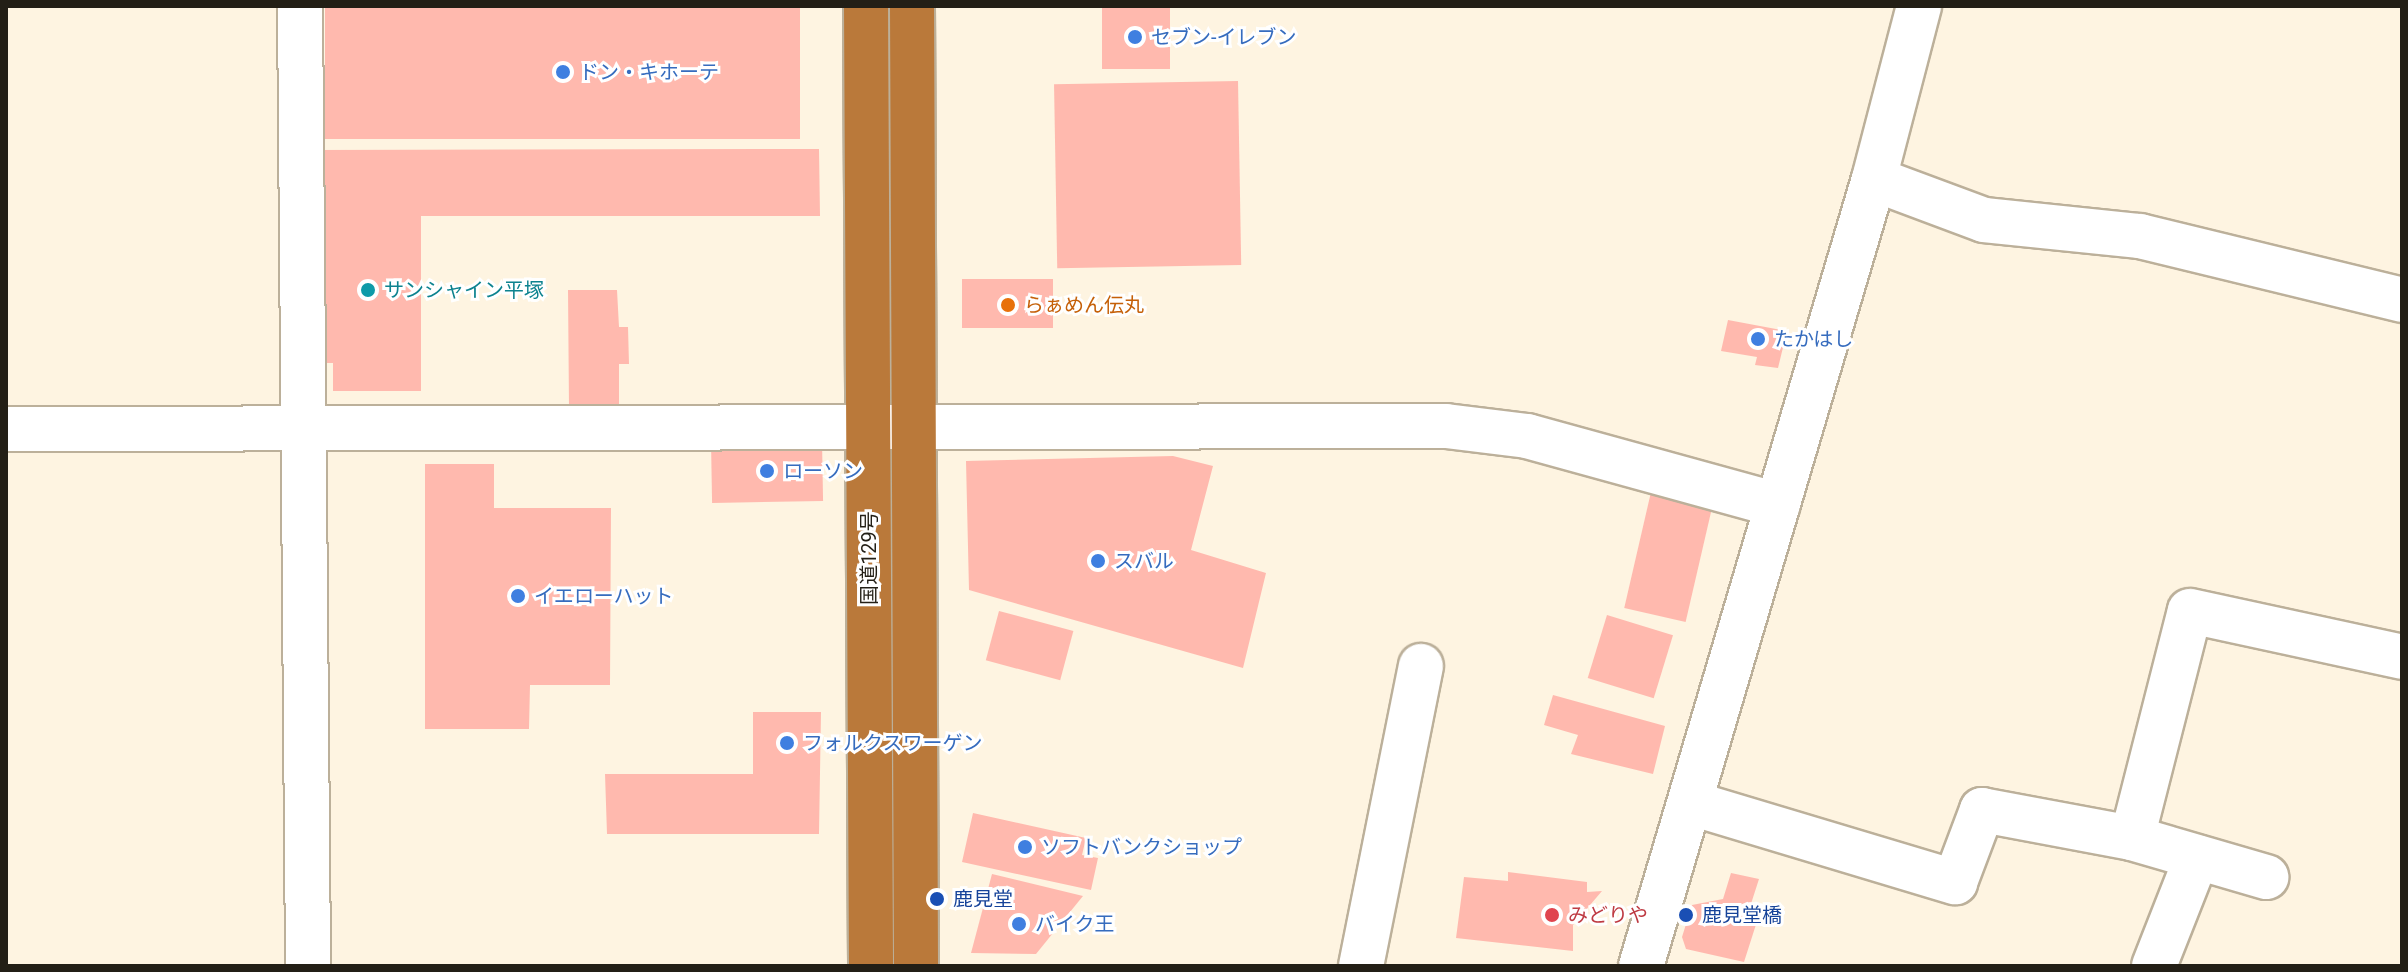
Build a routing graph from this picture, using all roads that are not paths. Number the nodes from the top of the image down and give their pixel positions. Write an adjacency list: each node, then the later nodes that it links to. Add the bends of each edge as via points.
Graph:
1 (300, 6): 10 (street)
2 (866, 6): 8 (highway, 国道129号)
3 (912, 6): 9 (highway)
4 (1918, 6): 5 (street)
5 (1874, 179): 6 (street, via 1984,220 2140,236); 11 (street)
6 (2402, 300)
7 (6, 429): 10 (street)
8 (868, 429): 9 (street); 10 (street); 19 (highway, 国道129号)
9 (913, 429): 11 (street, via 1446,426 1527,436); 20 (highway)
10 (303, 430): 18 (street)
11 (1778, 505): 14 (street)
12 (2402, 657): 15 (street, via 2190,611)
13 (1421, 666): 21 (street)
14 (1691, 803): 15 (street, via 1955,882 1982,810); 22 (street, via 1658,896)
15 (2132, 838): 16 (street)
16 (2197, 857): 17 (street); 23 (street)
17 (2266, 877)
18 (308, 966)
19 (871, 966)
20 (916, 966)
21 (1361, 966)
22 (1641, 966)
23 (2154, 966)

